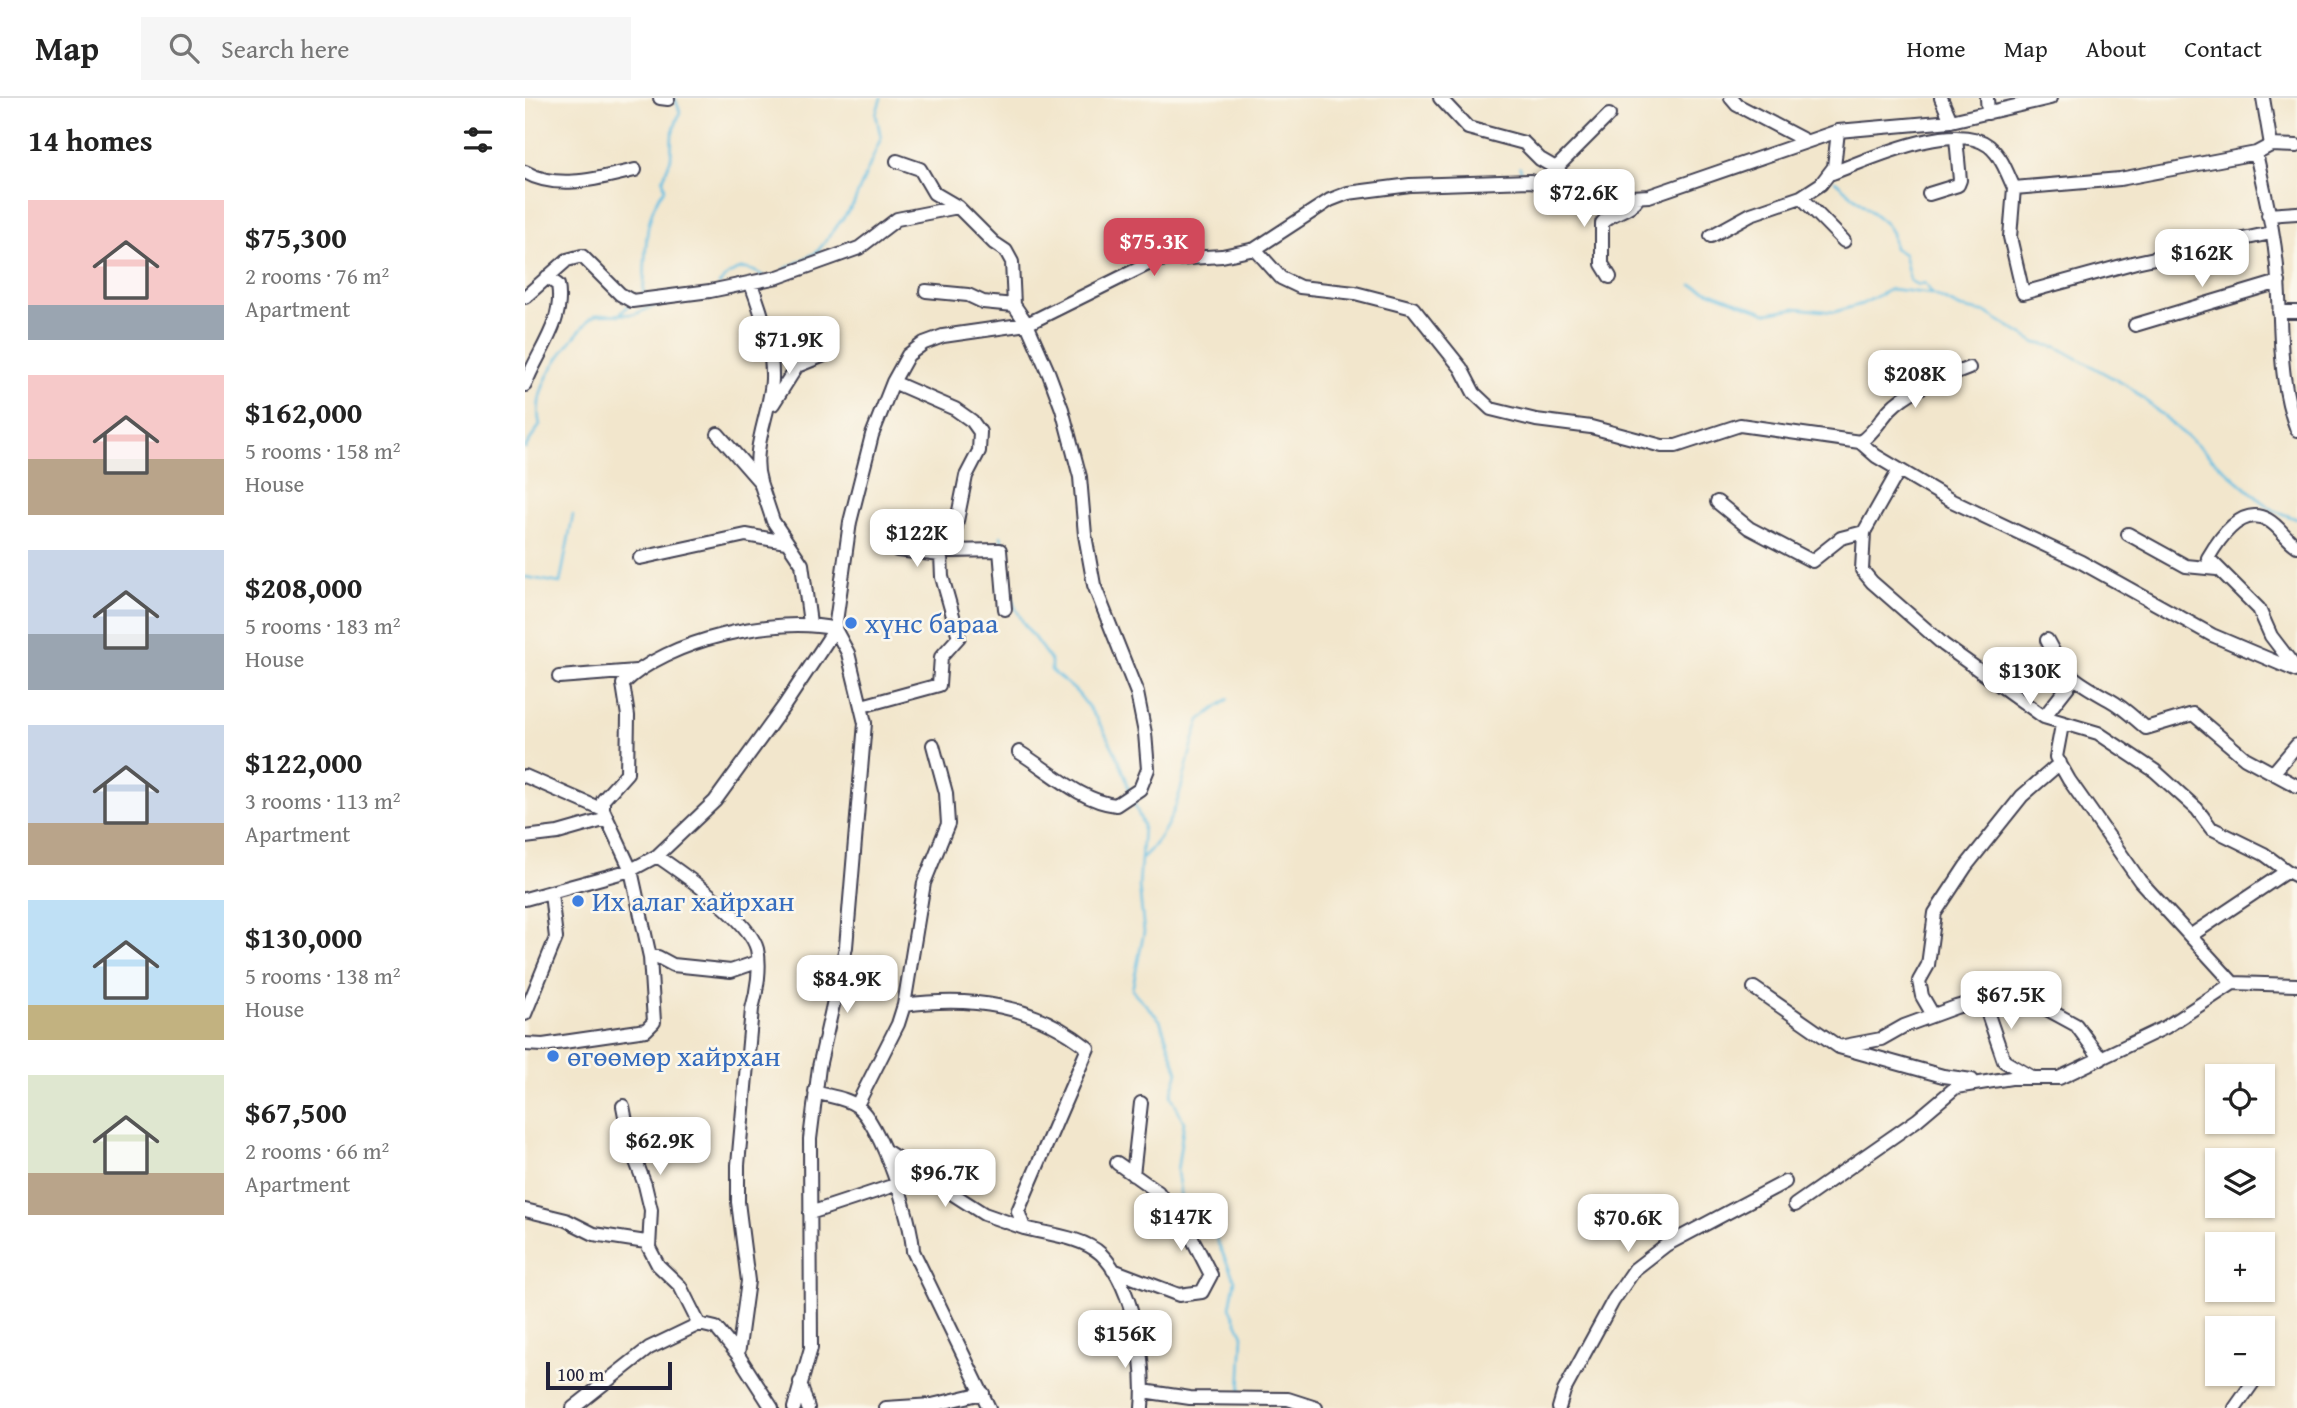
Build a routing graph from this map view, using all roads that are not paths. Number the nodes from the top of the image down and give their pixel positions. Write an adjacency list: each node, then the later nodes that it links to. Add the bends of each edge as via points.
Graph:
1 (1440, 98): 20 (street, via 1468,128 1517,139)
2 (1731, 98): 14 (street)
3 (1941, 98): 10 (street)
4 (1987, 98): 8 (street)
5 (2050, 98): 7 (street)
6 (2263, 98): 16 (street)
7 (2017, 101): 8 (street)
8 (1988, 113): 10 (street)
9 (1609, 114): 20 (street)
10 (1951, 121): 11 (street)
11 (1922, 125): 12 (street); 15 (street)
12 (1837, 131): 14 (street); 23 (street)
13 (1956, 138): 15 (street); 25 (street, via 1974,139 1990,148); 26 (street, via 1958,185)
14 (1806, 141): 27 (street)
15 (1925, 141): 23 (street)
16 (2271, 145): 17 (street); 18 (street)
17 (2297, 146)
18 (2256, 153): 25 (street, via 2120,179); 31 (street)
19 (897, 161): 29 (street, via 920,169 935,193)
20 (1557, 167): 24 (street)
21 (635, 170): 22 (street, via 579,182 557,182)
22 (525, 172)
23 (1832, 173): 28 (street)
24 (1567, 187): 27 (street, via 1614,198); 35 (street, via 1530,181 1473,182 1410,184 1348,193)
25 (2014, 188): 32 (street, via 2010,237 2023,293 2136,262)
26 (1929, 194)
27 (1639, 197): 37 (street, via 1631,208 1602,223 1602,264)
28 (1801, 197): 33 (street, via 1751,214); 34 (street)
29 (958, 207): 39 (street, via 897,219 859,247); 42 (street, via 1006,251 1012,262)
30 (2297, 213): 31 (street)
31 (2268, 215): 32 (street)
32 (2271, 233): 38 (street)
33 (1711, 236)
34 (1844, 241)
35 (1255, 249): 45 (street, via 1222,257 1156,260); 54 (street, via 1281,278 1300,287 1355,293 1413,309 1461,368 1474,393 1492,409 1662,446 1676,446 1740,425)
36 (547, 277): 39 (street, via 567,260 582,256 632,301); 41 (street); 50 (street, via 558,285 561,299)
37 (1610, 277)
38 (2279, 282): 43 (street); 46 (street)
39 (751, 284): 51 (street, via 771,354)
40 (926, 291): 42 (street)
41 (525, 297)
42 (1014, 305): 45 (street)
43 (2279, 312): 44 (street); 52 (street, via 2285,393)
44 (2297, 312)
45 (1027, 324): 49 (street, via 923,343 908,355); 79 (street, via 1062,409 1080,477 1094,585 1137,693 1148,769 1140,789 1117,805 1084,794)
46 (2135, 325)
47 (823, 356): 51 (street, via 792,371)
48 (1969, 368): 54 (street, via 1913,391)
49 (893, 382): 63 (street, via 955,409 980,432 979,451 966,476 953,541); 68 (street, via 872,435 850,522)
50 (525, 385)
51 (764, 424): 56 (street, via 758,457)
52 (2297, 430)
53 (718, 434): 56 (street)
54 (1860, 442): 55 (street)
55 (1899, 470): 58 (street); 71 (street, via 2212,635)
56 (760, 482): 60 (street, via 773,521)
57 (1717, 502): 58 (street, via 1749,528 1812,562 1841,538)
58 (1864, 532): 75 (street, via 1862,570 1872,582 1944,645)
59 (2128, 534): 65 (street, via 2186,566)
60 (786, 542): 64 (street, via 746,535); 67 (street, via 802,564)
61 (2297, 546): 65 (street, via 2268,520 2254,516 2239,521 2220,539 2208,558)
62 (897, 550): 63 (street)
63 (944, 553): 66 (street, via 1000,550); 74 (street, via 941,577 960,637 941,657 939,685)
64 (641, 558)
65 (2217, 569): 71 (street, via 2259,609 2271,636)
66 (1005, 609)
67 (810, 623): 68 (street); 70 (street, via 742,628)
68 (835, 629): 74 (street, via 848,653); 86 (street, via 715,801)
69 (2047, 640): 73 (street)
70 (636, 671): 72 (street); 84 (street, via 624,684 627,773 603,800)
71 (2297, 671)
72 (559, 677)
73 (2073, 680): 75 (street); 81 (street, via 2112,701 2146,728 2193,714 2245,758)
74 (862, 706): 106 (street, via 865,723 846,947)
75 (2044, 717): 76 (street)
76 (2062, 724): 80 (street, via 2056,746); 88 (street, via 2098,733 2155,771 2211,828 2264,854)
77 (933, 745): 98 (street, via 946,793 947,824 924,883)
78 (2297, 745): 81 (street)
79 (1019, 752)
80 (2060, 763): 91 (street, via 2140,881); 100 (street, via 2022,796 1934,913 1928,965 1919,981 1921,996)
81 (2274, 772): 83 (street)
82 (525, 776): 84 (street)
83 (2297, 786)
84 (605, 815): 85 (street, via 558,833); 87 (street)
85 (525, 837)
86 (657, 856): 87 (street); 93 (street, via 723,906 757,948)
87 (631, 870): 89 (street); 92 (street)
88 (2292, 874): 91 (street)
89 (551, 893): 90 (street); 99 (street, via 556,938)
90 (525, 899)
91 (2190, 936): 94 (street)
92 (650, 957): 93 (street, via 673,965 731,971); 101 (street, via 654,1022 646,1030)
93 (757, 962): 122 (street, via 738,1165 748,1281)
94 (2233, 983): 95 (street); 103 (street, via 2166,1027)
95 (2297, 985)
96 (1754, 988): 102 (street)
97 (1981, 996): 100 (street); 103 (street, via 2005,993 2016,985 2028,991 2032,1001 2076,1025); 104 (street, via 2004,1061)
98 (904, 1005): 108 (street); 118 (street, via 985,1002 1046,1018 1088,1048 1018,1211)
99 (525, 1014)
100 (1933, 1016): 102 (street, via 1881,1039)
101 (525, 1044)
102 (1839, 1047): 105 (street, via 1943,1076)
103 (2101, 1059): 104 (street, via 2059,1078)
104 (2033, 1078): 105 (street)
105 (1983, 1081): 115 (street, via 1956,1087 1917,1120)
106 (815, 1092): 108 (street); 117 (street)
107 (1141, 1103): 112 (street)
108 (857, 1105): 110 (street)
109 (623, 1106): 119 (street, via 651,1210)
110 (886, 1151): 114 (street); 118 (street, via 984,1214)
111 (1117, 1163): 112 (street)
112 (1133, 1175): 120 (street, via 1158,1192 1192,1238 1211,1275 1202,1292 1179,1295)
113 (1786, 1182): 135 (street, via 1666,1245 1635,1269 1613,1301)
114 (895, 1185): 117 (street); 126 (street, via 912,1234 913,1251)
115 (1795, 1205)
116 (525, 1210): 119 (street, via 566,1220 594,1234 646,1242)
117 (810, 1213): 123 (street, via 811,1348)
118 (1024, 1228): 120 (street, via 1088,1245)
119 (649, 1252): 121 (street, via 680,1286)
120 (1113, 1270): 125 (street, via 1140,1348)
121 (699, 1324): 122 (street, via 716,1328); 127 (street, via 649,1348)
122 (738, 1354): 128 (street)
123 (799, 1380): 129 (street); 130 (street)
124 (2250, 1386): 136 (street)
125 (1143, 1391): 133 (street); 134 (street, via 1169,1396 1288,1399)
126 (983, 1393): 131 (street, via 932,1405); 132 (street)
127 (573, 1408)
128 (772, 1408)
129 (794, 1408)
130 (808, 1408)
131 (886, 1408)
132 (989, 1408)
133 (1142, 1408)
134 (1316, 1408)
135 (1559, 1408)
136 (2235, 1408)

